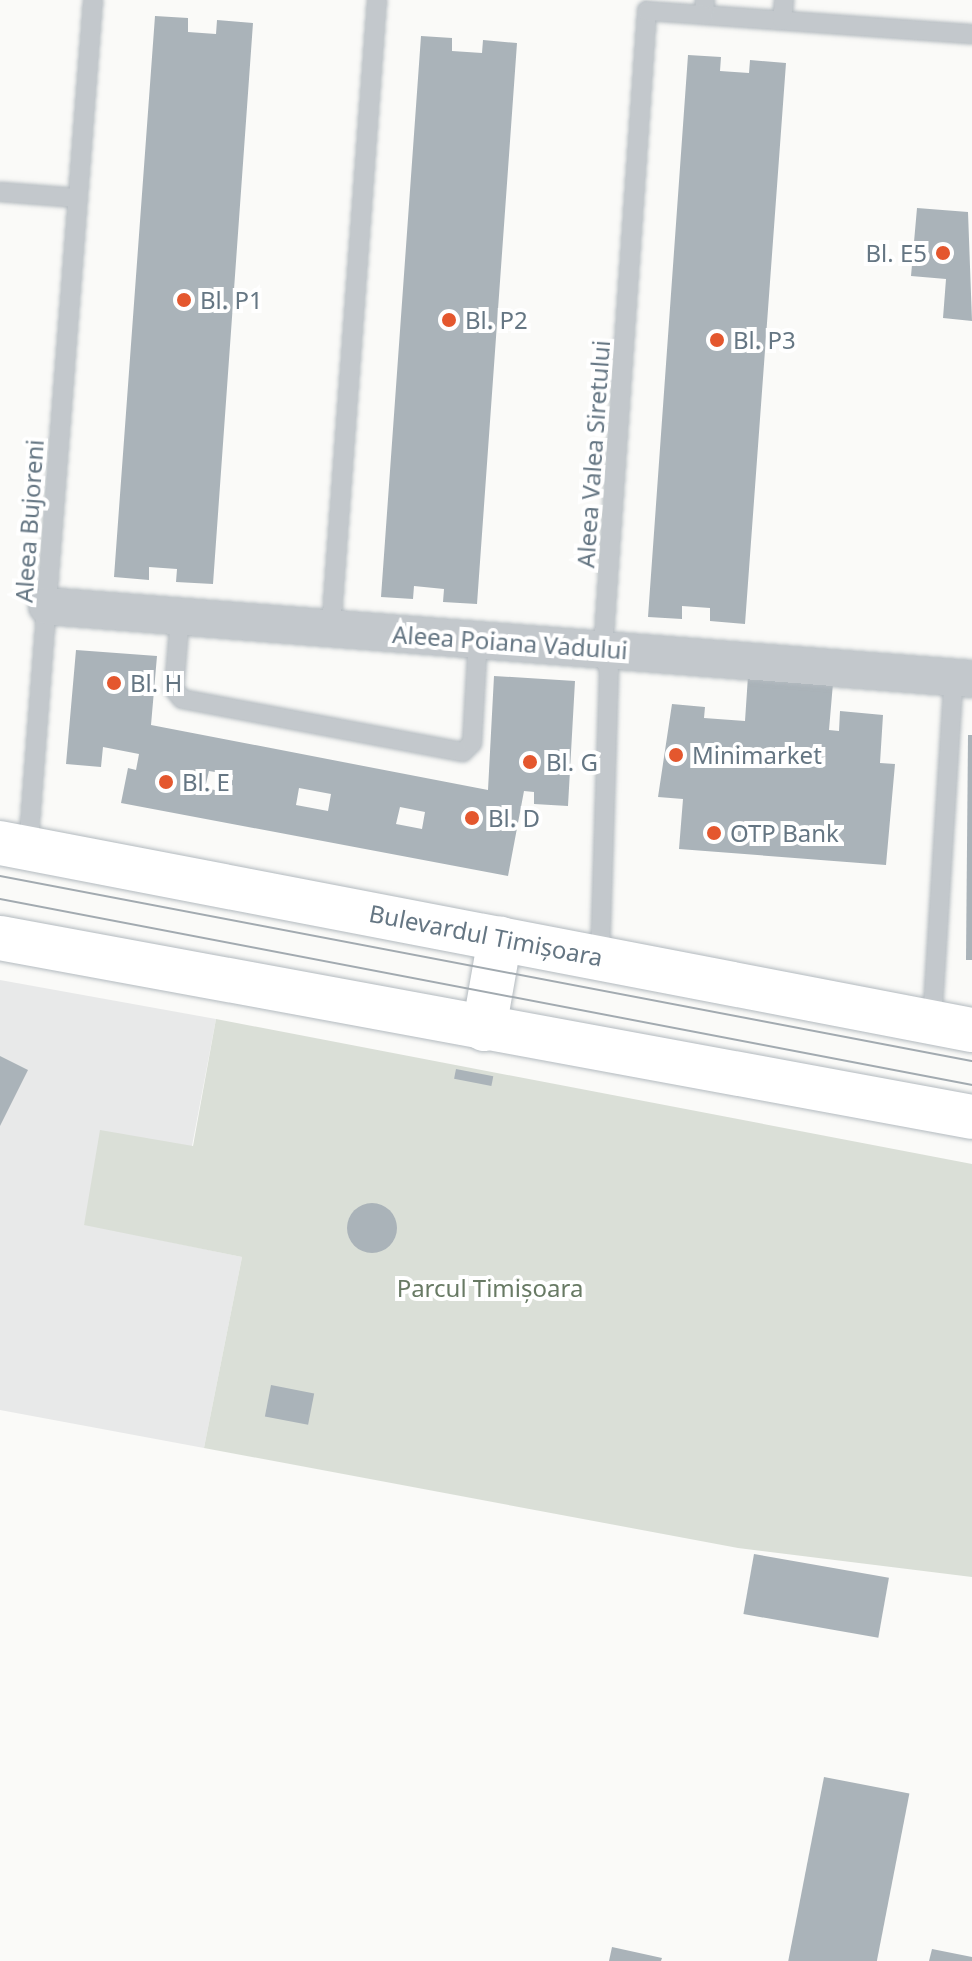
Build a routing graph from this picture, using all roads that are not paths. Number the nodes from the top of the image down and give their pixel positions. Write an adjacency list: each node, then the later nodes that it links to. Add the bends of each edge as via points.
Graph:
1 (93, 0): 8 (lane, Aleea Bujoreni)
2 (377, 0): 11 (lane)
3 (784, 0): 5 (lane)
4 (705, 7): 5 (lane); 13 (lane, Aleea Valea Siretului, via 647,11)
5 (782, 20): 6 (lane)
6 (972, 34)
7 (0, 192): 8 (lane)
8 (78, 198): 9 (lane, Aleea Bujoreni)
9 (47, 606): 10 (street, Aleea Poiana Vadului); 15 (lane, Aleea Bujoreni)
10 (180, 616): 11 (street, Aleea Poiana Vadului); 12 (lane, via 174,689 182,699 463,752 472,743)
11 (331, 629): 12 (street, Aleea Poiana Vadului)
12 (478, 639): 13 (street, Aleea Poiana Vadului)
13 (603, 650): 14 (street, Aleea Poiana Vadului); 18 (lane, Aleea Valea Siretului, via 609,672)
14 (963, 678): 19 (lane)
15 (14, 846): 17 (main road, Bulevardul Timișoara)
16 (0, 938): 20 (main road)
17 (500, 938): 18 (main road, Bulevardul Timișoara); 20 (main road)
18 (600, 957): 19 (main road, Bulevardul Timișoara)
19 (952, 1026)
20 (484, 1029): 21 (main road)
21 (972, 1117)

